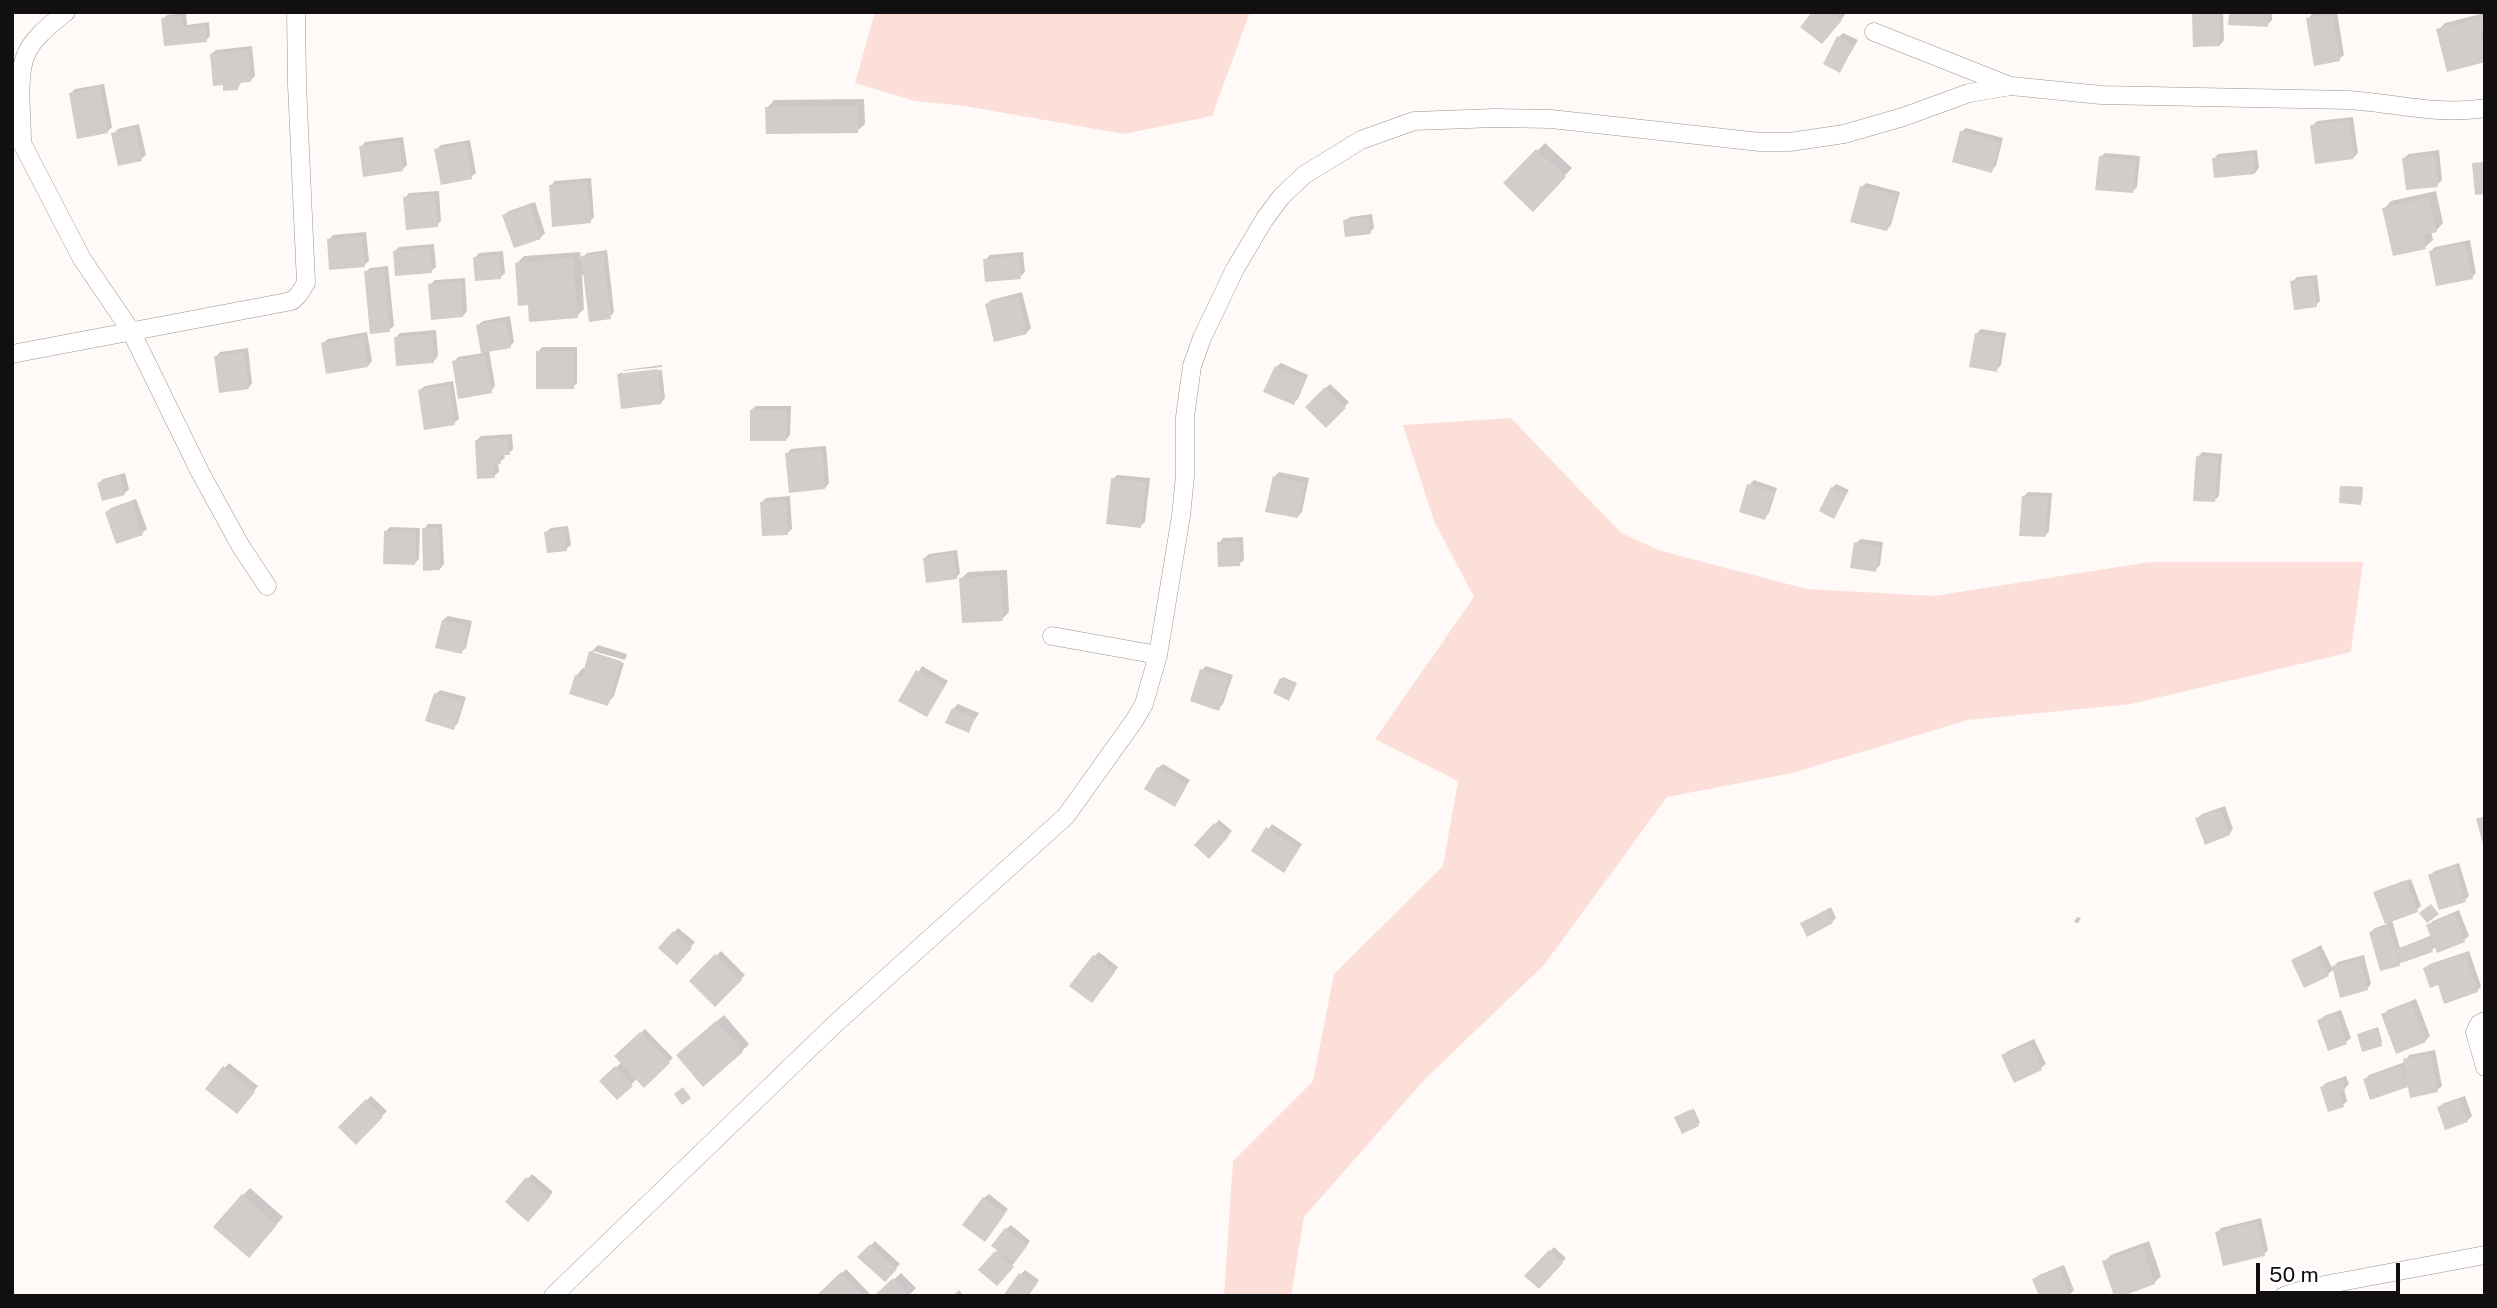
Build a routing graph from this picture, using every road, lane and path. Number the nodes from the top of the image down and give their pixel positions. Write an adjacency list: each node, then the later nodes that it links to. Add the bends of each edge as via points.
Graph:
1 (66, 12): 4 (street)
2 (296, 12): 9 (street, via 306,283 292,301)
3 (1874, 32): 5 (street)
4 (19, 56): 8 (street)
5 (2011, 86): 6 (street, via 2101,95 2387,102 2452,112); 13 (street, via 1969,93 1853,131 1790,142 1551,119 1414,121 1361,140 1304,175 1264,220 1235,269 1192,366 1181,516)
6 (2485, 108)
7 (12, 124): 8 (street)
8 (22, 141): 9 (street, via 82,259)
9 (131, 331): 10 (street); 11 (street, via 200,472)
10 (12, 354)
11 (267, 586)
12 (1052, 636): 13 (street)
13 (1158, 655): 17 (street, via 1144,704 1066,816 835,1024)
14 (2485, 1021): 15 (street, via 2475,1032)
15 (2485, 1066)
16 (2485, 1255): 18 (street)
17 (553, 1296)
18 (2284, 1296)

